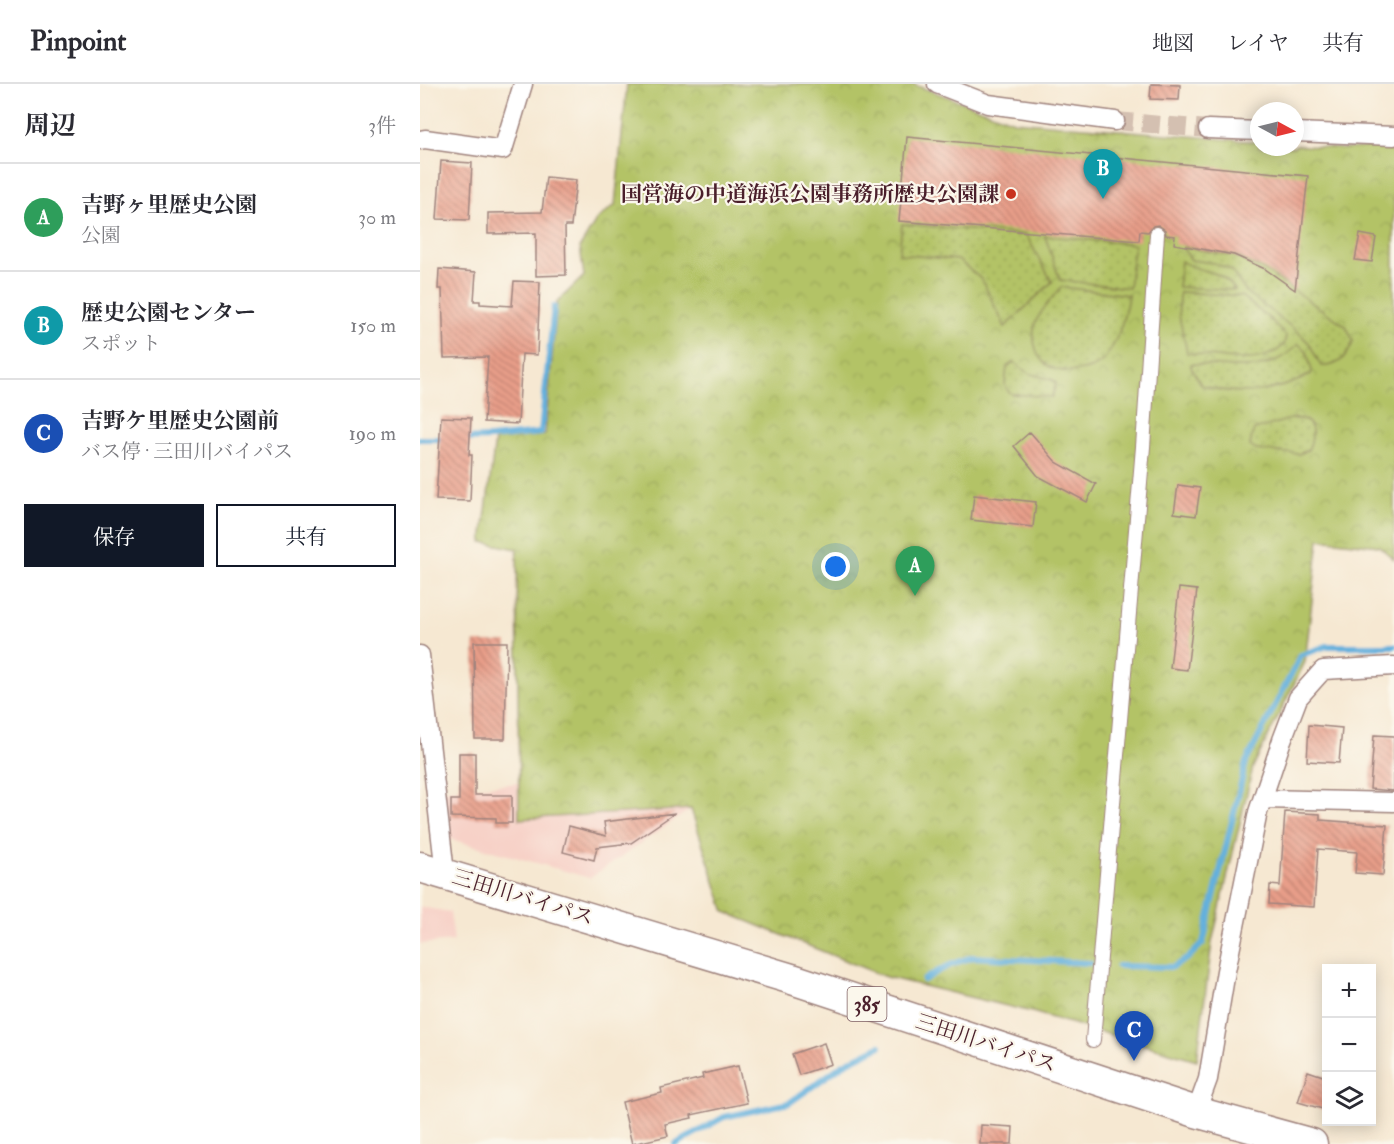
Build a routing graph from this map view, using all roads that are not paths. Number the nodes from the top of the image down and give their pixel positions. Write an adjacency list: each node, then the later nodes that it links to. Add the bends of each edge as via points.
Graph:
1 (523, 84): 8 (street, via 503,150)
2 (937, 84): 3 (street, via 988,104)
3 (1115, 121)
4 (1208, 129): 5 (street)
5 (1250, 131)
6 (1304, 132): 7 (street)
7 (1394, 136)
8 (420, 141)
9 (1157, 234): 15 (street)
10 (420, 655): 14 (street)
11 (1394, 666): 12 (street, via 1323,670 1298,698)
12 (1263, 799): 13 (street); 16 (street, via 1226,971 1208,1079)
13 (1394, 802)
14 (433, 870): 16 (highway, 三田川バイパス / 385, via 792,979)
15 (1093, 1040)
16 (1196, 1112): 17 (highway, 三田川バイパス / 385)
17 (1312, 1144)

